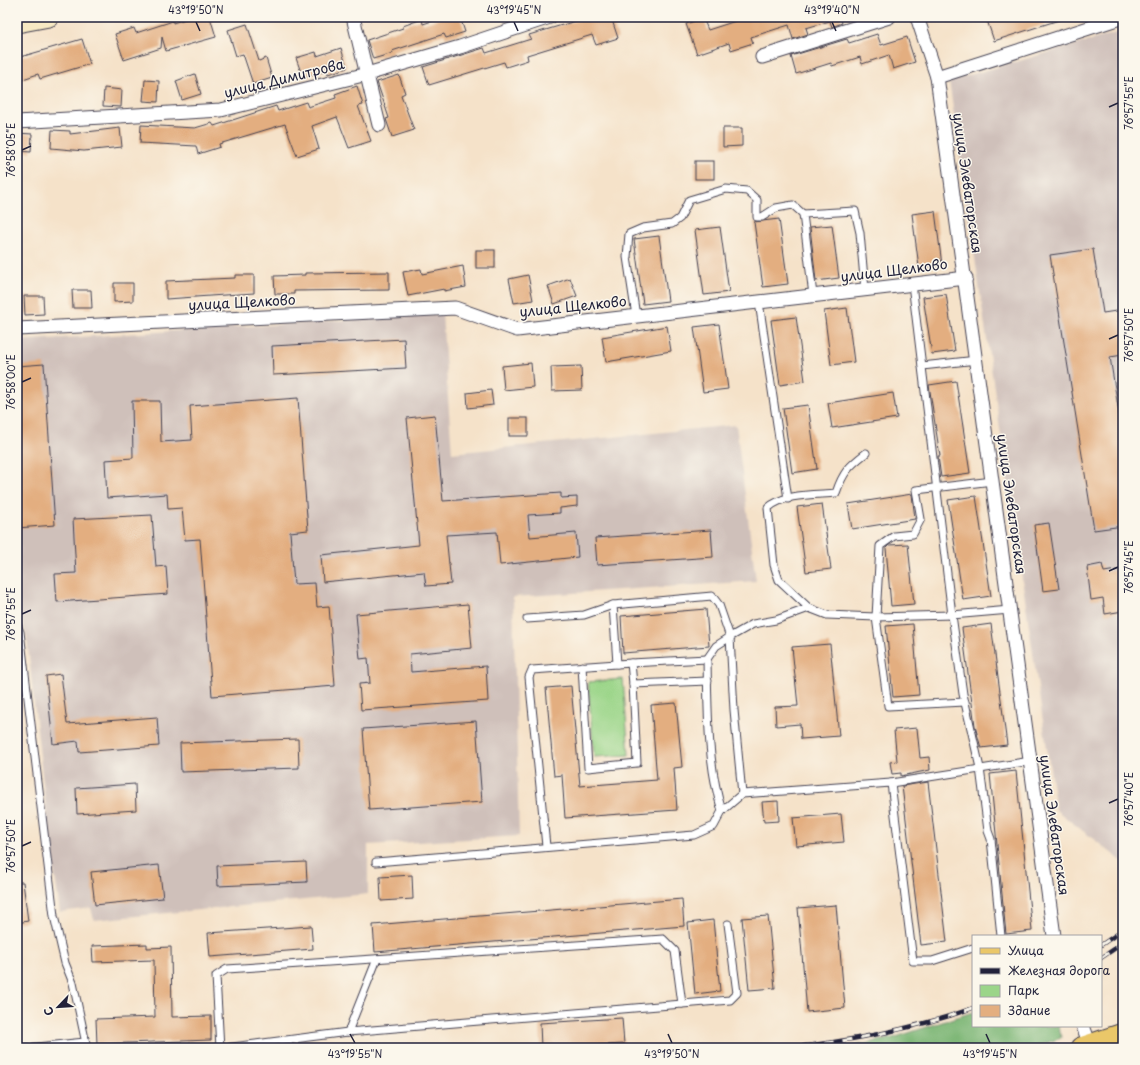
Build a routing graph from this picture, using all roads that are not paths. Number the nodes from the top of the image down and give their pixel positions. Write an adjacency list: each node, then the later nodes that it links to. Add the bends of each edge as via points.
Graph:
1 (49, 17): 7 (main road)
2 (353, 17): 9 (street)
3 (550, 17): 9 (street, улица Димитрова)
4 (888, 17): 8 (street)
5 (917, 17): 10 (street, улица Элеваторская)
6 (1123, 17): 10 (street)
7 (17, 23)
8 (762, 57)
9 (367, 74): 11 (street, улица Димитрова, via 221,110); 12 (street)
10 (937, 77): 14 (street, улица Элеваторская)
11 (17, 122)
12 (379, 125)
13 (803, 214): 16 (lane, via 855,211 860,233); 17 (lane); 19 (lane, via 793,205 776,208 762,217 757,217 757,200 747,191 726,189 689,200 680,218 672,224 643,228 629,234 627,257)
14 (966, 278): 15 (street, улица Щелково); 21 (street, улица Элеваторская)
15 (912, 284): 16 (street, улица Щелково); 22 (lane)
16 (865, 290): 17 (street, улица Щелково)
17 (813, 295): 18 (street, улица Щелково)
18 (759, 302): 19 (street, улица Щелково); 26 (lane)
19 (636, 316): 20 (street, улица Щелково, via 517,330 455,308)
20 (17, 329)
21 (977, 360): 22 (lane); 24 (street, улица Элеваторская)
22 (922, 366): 25 (lane)
23 (866, 453): 26 (lane, via 841,476 836,493)
24 (993, 481): 25 (lane); 29 (street, улица Элеваторская)
25 (937, 488): 30 (lane); 31 (lane, via 916,490 921,519 913,534 894,536 880,546)
26 (788, 499): 28 (lane, via 776,501 768,508 774,565 779,580)
27 (613, 605): 32 (lane, via 584,615); 34 (lane, via 712,596 719,604); 37 (lane)
28 (809, 608): 31 (lane, via 827,615); 34 (lane, via 776,620 753,624)
29 (1010, 610): 30 (lane); 42 (street, улица Элеваторская)
30 (952, 615): 31 (lane); 41 (lane)
31 (876, 617): 41 (lane, via 888,706)
32 (528, 619)
33 (17, 624): 58 (lane, via 54,916 65,963 73,983)
34 (730, 637): 35 (lane, via 716,646); 45 (lane, via 734,718)
35 (707, 659): 36 (lane); 39 (lane)
36 (631, 663): 37 (lane); 40 (lane)
37 (617, 664): 38 (lane)
38 (582, 666): 40 (lane, via 588,768 637,763); 47 (lane, via 532,670 529,678)
39 (708, 681): 40 (lane); 46 (lane, via 712,764)
40 (633, 684)
41 (965, 702): 43 (lane)
42 (1030, 761): 43 (lane); 51 (street, улица Элеваторская)
43 (980, 768): 44 (lane); 50 (lane, via 991,839)
44 (892, 783): 45 (lane); 52 (lane, via 913,961 932,961)
45 (742, 794): 46 (lane)
46 (722, 811): 47 (lane, via 714,826 694,835)
47 (546, 846): 48 (lane)
48 (376, 862)
49 (728, 924): 54 (lane, via 737,993 730,1000)
50 (1001, 935)
51 (1054, 935)
52 (972, 948)
53 (377, 959): 54 (lane, via 663,939 675,951); 55 (lane); 60 (lane, via 227,969 216,976)
54 (682, 1004): 55 (lane)
55 (348, 1032): 61 (lane)
56 (1123, 1034): 57 (main road)
57 (1085, 1040)
58 (86, 1045): 59 (lane)
59 (26, 1048)
60 (220, 1048)
61 (224, 1048)

